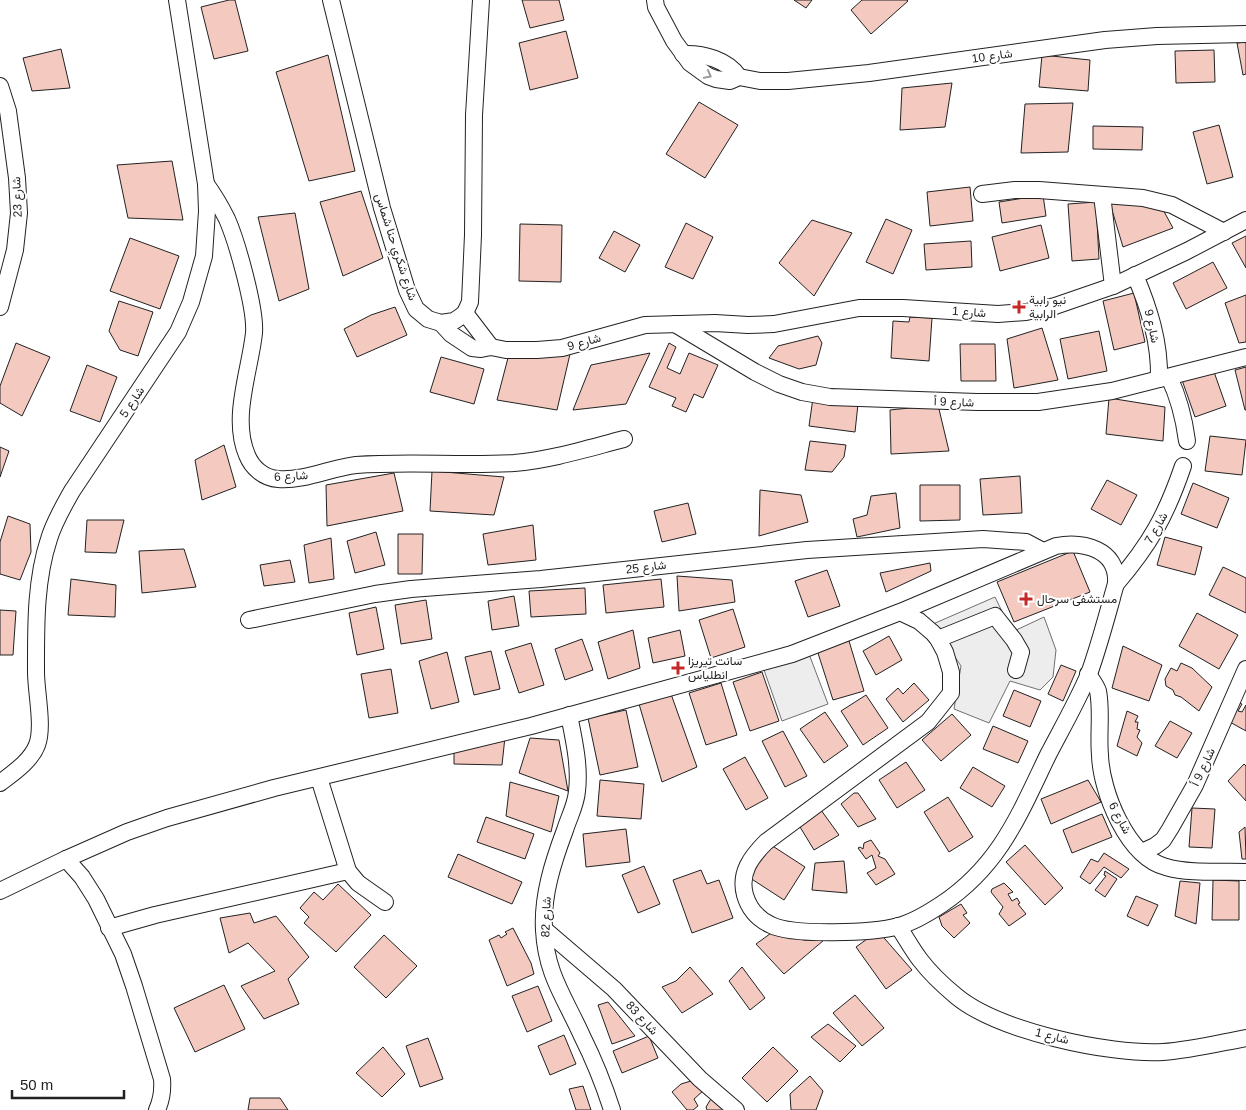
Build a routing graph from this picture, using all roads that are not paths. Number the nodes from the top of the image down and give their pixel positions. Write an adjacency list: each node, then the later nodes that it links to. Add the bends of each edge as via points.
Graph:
1 (177, 0): 7 (street, شارع 5)
2 (331, 0): 16 (street, شارع شكري حنا شماس, via 382,208 407,290 416,310)
3 (481, 0): 15 (street, via 474,114 472,272 470,302)
4 (655, 0): 5 (street, شارع 10, via 674,41 690,63 708,76 730,81 739,77 788,81 1105,40)
5 (1246, 34)
6 (0, 86): 14 (street, شارع 23, via 8,112 19,213 15,250)
7 (206, 184): 21 (street, شارع 6, via 227,220 252,306 254,330 240,434 247,456 256,470 267,477 304,477 354,465 515,463); 34 (street, شارع 5, via 204,256 191,302 178,332 72,491 48,540 37,616 37,744 14,773)
8 (982, 194): 9 (street, via 1015,190)
9 (1102, 195): 11 (street, via 1143,198 1172,205); 13 (street)
10 (1246, 220): 11 (street, شارع 1)
11 (1224, 232): 12 (street, شارع 1)
12 (1135, 275): 13 (street, شارع 1); 20 (street, شارع 9, via 1145,299 1154,331 1159,369)
13 (1113, 286): 17 (street, شارع 1, via 1056,306 1026,312 998,314 859,308 774,324)
14 (0, 307)
15 (465, 313): 16 (street, via 454,321); 18 (street)
16 (441, 323): 18 (street, شارع 9, via 472,348)
17 (675, 324): 18 (street, شارع 9, via 645,325 562,348 514,350); 20 (street, شارع 9 أ, via 779,384 802,392 830,396 1038,402 1112,391)
18 (491, 347)
19 (1246, 357): 20 (street, شارع 9 أ)
20 (1164, 378): 22 (street, via 1180,404)
21 (624, 439)
22 (1187, 441)
23 (1183, 466): 25 (street, شارع 7, via 1157,529)
24 (1044, 551): 25 (street, via 1070,544 1096,549 1108,556); 26 (street); 27 (street, شارع 25, via 1026,542 983,539 807,550 541,579 411,589)
25 (1116, 584): 31 (street)
26 (900, 612): 28 (street, via 919,621); 32 (street, via 792,654)
27 (249, 620)
28 (938, 639): 30 (street, via 995,616 1022,652); 41 (street, via 951,672 951,693 942,706 921,727 766,842 753,855 745,870 743,886 747,903 757,916 772,926 810,932)
29 (1246, 669): 35 (street, شارع 9 أ, via 1195,785 1170,829 1163,840)
30 (1016, 670)
31 (1088, 674): 35 (street, شارع 6, via 1098,690 1099,754 1103,780 1117,817); 41 (street, via 1010,834 996,854 962,890 921,916)
32 (569, 716): 33 (street); 43 (street, شارع 82, via 578,790 548,886)
33 (319, 778): 36 (street, via 167,818); 37 (street)
34 (0, 783)
35 (1142, 852): 38 (street, شارع 6, via 1166,867)
36 (66, 859): 39 (street); 42 (street, via 96,899)
37 (348, 870): 40 (street, via 358,883); 42 (street)
38 (1246, 872)
39 (0, 891)
40 (385, 902)
41 (898, 926): 44 (street, شارع 1, via 921,962 958,997 980,1012 1031,1031 1094,1046 1154,1052)
42 (109, 928): 45 (street, via 123,954 162,1079 163,1091)
43 (544, 929): 46 (street, شارع 82, via 552,976 583,1036); 47 (street, شارع 83, via 614,989 700,1079)
44 (1246, 1038)
45 (158, 1110)
46 (612, 1110)
47 (736, 1110)

